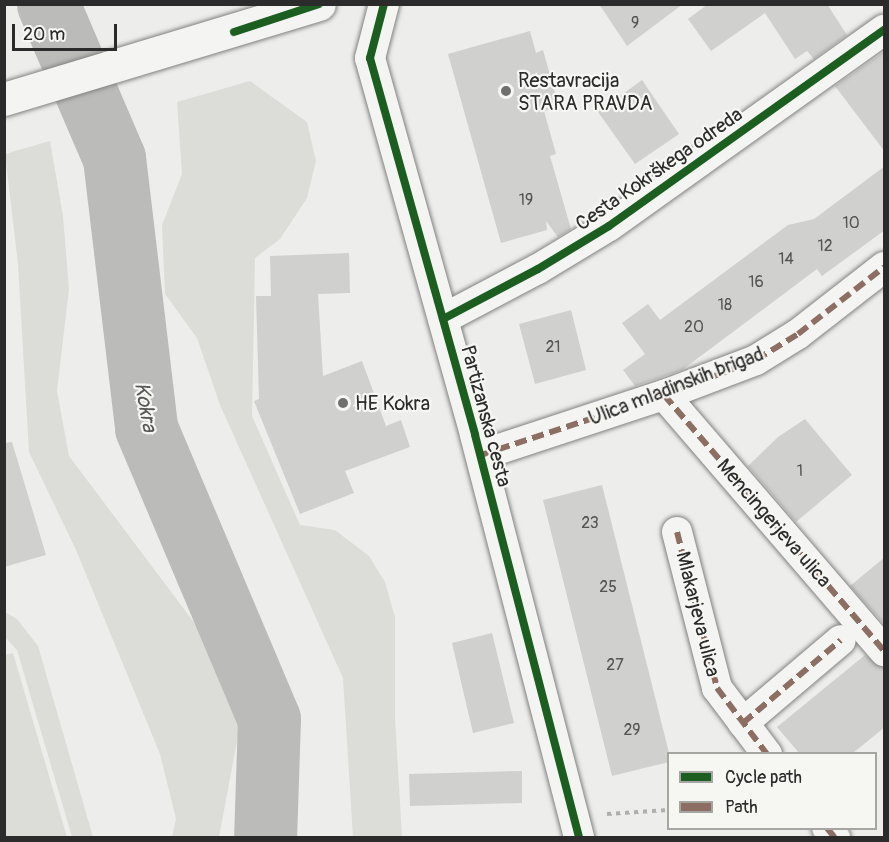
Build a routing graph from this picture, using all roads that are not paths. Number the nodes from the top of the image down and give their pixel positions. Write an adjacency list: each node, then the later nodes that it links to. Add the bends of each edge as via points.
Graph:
1 (319, 4): 4 (main road)
2 (384, 4): 6 (street, Partizanska cesta, via 370,58)
3 (885, 30): 6 (street, Cesta Kokrškega odreda, via 609,226)
4 (4, 99)
5 (885, 267): 7 (street, Ulica mladinskih brigad, via 798,334 756,360)
6 (443, 319): 8 (street, Partizanska cesta)
7 (664, 395): 8 (street, Ulica mladinskih brigad); 11 (street, Mencingerjeva ulica)
8 (481, 455): 14 (street, Partizanska cesta)
9 (677, 532): 12 (street, Mlakarjeva ulica, via 717,688)
10 (841, 640): 12 (street)
11 (885, 651)
12 (743, 723): 13 (street, Mlakarjeva ulica)
13 (766, 752)
14 (587, 826)

